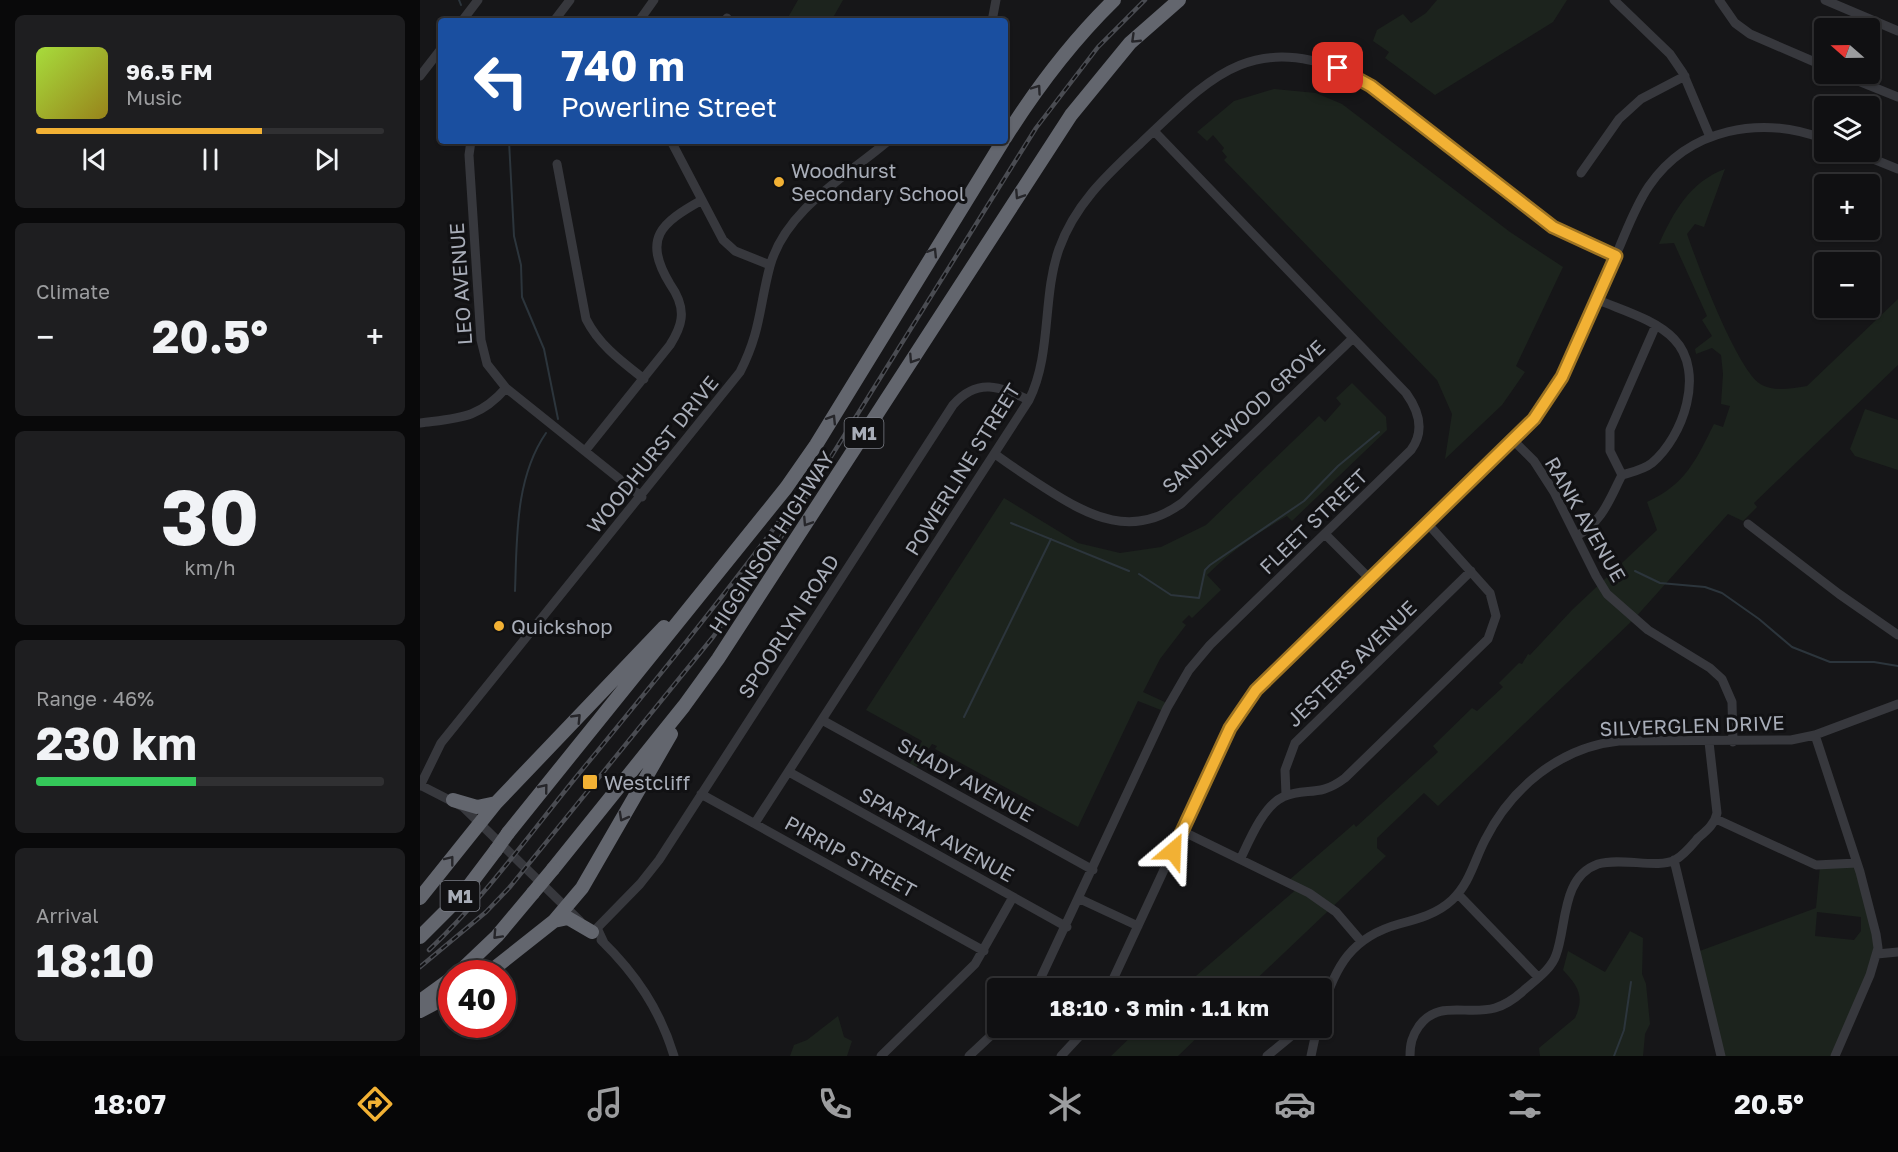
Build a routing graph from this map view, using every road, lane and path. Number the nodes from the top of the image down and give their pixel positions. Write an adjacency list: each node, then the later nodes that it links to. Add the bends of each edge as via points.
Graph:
1 (478, 0): 10 (street)
2 (570, 0): 11 (street)
3 (654, 0): 12 (street)
4 (996, 0): 13 (street)
5 (1113, 0): 24 (highway, HIGGINSON HIGHWAY / M1, one-way to 5, via 1068,48)
6 (1179, 0): 58 (highway, HIGGINSON HIGHWAY / M1, one-way to 58, via 1130,43 1071,115)
7 (1614, 0): 20 (street, via 1670,54)
8 (1719, 0): 17 (street, via 1735,23 1750,34)
9 (1825, 0): 14 (street)
10 (464, 18)
11 (556, 18)
12 (641, 18)
13 (993, 18)
14 (1898, 31)
15 (438, 53): 18 (street)
16 (420, 58): 18 (street)
17 (1814, 62)
18 (429, 65): 19 (street)
19 (420, 76)
20 (1685, 76): 26 (street); 34 (street, via 1641,99 1619,119)
21 (1866, 84): 22 (street)
22 (1898, 97)
23 (1154, 131): 36 (street, POWERLINE STREET, via 1203,84 1233,68 1280,57 1317,61 1351,73 1371,86 1553,227); 40 (street, FLEET STREET); 43 (street, POWERLINE STREET, via 1090,192 1069,226 1054,266 1039,374)
24 (1008, 133)
25 (1814, 136): 26 (street, via 1790,128 1752,126)
26 (1710, 137): 36 (street, via 1677,156 1649,186)
27 (471, 144): 42 (street, LEO AVENUE, via 481,340 487,364)
28 (673, 144): 35 (street)
29 (884, 144): 37 (street, WOODHURST DRIVE, via 811,204 786,234)
30 (1001, 144): 54 (highway, HIGGINSON HIGHWAY / M1, one-way to 30, via 759,525 816,445)
31 (1880, 161): 33 (street)
32 (557, 164): 41 (street, via 586,319 610,353)
33 (1898, 168)
34 (1581, 173)
35 (702, 200): 37 (street, via 730,248); 41 (street, via 674,216 657,241 656,252 681,307 681,320 670,345)
36 (1616, 256): 38 (street)
37 (771, 265): 49 (street, WOODHURST DRIVE, via 759,328 740,372)
38 (1596, 299): 39 (street); 45 (street, via 1562,377)
39 (1656, 325): 48 (street, via 1610,430 1610,451); 48 (street, via 1673,338 1688,360 1686,404 1672,438 1659,456 1650,465)
40 (1353, 338): 47 (street, SANDLEWOOD GROVE, via 1182,502 1154,517 1126,521 1095,516); 52 (street, FLEET STREET, via 1414,403 1419,429 1411,450)
41 (644, 379): 46 (street)
42 (506, 388): 44 (street, via 477,413); 46 (street, LEO AVENUE)
43 (1029, 400): 47 (street, POWERLINE STREET); 66 (street, SPOORLYN ROAD, via 990,387 972,390 953,405)
44 (420, 423)
45 (1514, 441): 50 (street); 53 (street, RANK AVENUE, via 1534,461)
46 (585, 451): 49 (street, LEO AVENUE)
47 (995, 454): 60 (street, POWERLINE STREET)
48 (1622, 475): 53 (street, via 1604,513)
49 (642, 497): 65 (street, WOODHURST DRIVE, via 441,743)
50 (1428, 524): 55 (street); 56 (street)
51 (1748, 524): 57 (street)
52 (1326, 535): 56 (street); 77 (street, FLEET STREET, via 1210,645 1189,670 1167,708)
53 (1577, 536): 63 (street, RANK AVENUE, via 1596,576 1620,606 1648,630 1722,679 1732,702)
54 (726, 562): 69 (highway, one-way to 54); 87 (highway, HIGGINSON HIGHWAY / M1, one-way to 54, bridge, via 462,895)
55 (1472, 571): 67 (street, JESTERS AVENUE, via 1295,743 1285,770); 67 (street, via 1495,606 1492,630 1483,645 1345,778 1326,790)
56 (1370, 579): 73 (street, via 1246,702)
57 (1898, 635)
58 (718, 659): 82 (highway, one-way to 82, via 587,880); 92 (highway, HIGGINSON HIGHWAY / M1, one-way to 92, bridge, via 553,869)
59 (1898, 704): 61 (street, SILVERGLEN DRIVE)
60 (822, 720): 64 (street, POWERLINE STREET); 77 (street, SHADY AVENUE)
61 (1815, 735): 63 (street, SILVERGLEN DRIVE); 76 (street)
62 (1709, 741): 63 (street, SILVERGLEN DRIVE); 70 (street); 78 (street, SILVERGLEN DRIVE, via 1612,742 1593,745 1555,761 1503,812)
63 (1734, 742)
64 (789, 772): 72 (street, POWERLINE STREET); 79 (street, SPARTAK AVENUE)
65 (420, 785): 68 (street)
66 (701, 794): 72 (street, PIRRIP STREET); 86 (street, SPOORLYN ROAD, via 651,872)
67 (1286, 795): 74 (street, via 1260,821)
68 (453, 800): 69 (highway, via 477,807); 71 (street)
69 (496, 803): 71 (highway)
70 (1716, 819): 75 (street); 76 (street, via 1816,865)
71 (479, 822): 80 (highway, one-way to 71); 82 (street)
72 (755, 823): 89 (street, PIRRIP STREET)
73 (1182, 831): 74 (street); 84 (street)
74 (1241, 858): 88 (street, via 1309,892 1336,912)
75 (1674, 860): 95 (street, via 1613,861 1588,869 1571,892 1556,955); 114 (street)
76 (1857, 863): 91 (street, via 1876,934)
77 (1093, 870): 81 (street, FLEET STREET)
78 (1458, 894): 88 (street, SILVERGLEN DRIVE, via 1428,915); 95 (street)
79 (1013, 897): 85 (street, SPARTAK AVENUE); 89 (street)
80 (420, 898)
81 (1080, 899): 84 (street); 85 (street, FLEET STREET)
82 (567, 907): 83 (highway); 86 (street)
83 (554, 921): 86 (highway, via 568,918); 93 (highway)
84 (1138, 926): 97 (street)
85 (1067, 927): 96 (street, FLEET STREET)
86 (595, 930): 94 (street); 94 (street, via 625,960)
87 (420, 937)
88 (1360, 940): 99 (street, SILVERGLEN DRIVE, via 1344,961)
89 (984, 951): 108 (street, via 962,978)
90 (1898, 952): 91 (street)
91 (1877, 954): 115 (street)
92 (472, 960)
93 (505, 960)
94 (634, 975): 107 (street, via 661,1020)
95 (1538, 977): 113 (street, via 1513,999 1494,1008 1444,1009 1432,1013 1415,1033)
96 (1041, 978)
97 (1113, 978)
98 (438, 988): 100 (highway)
99 (1332, 988)
100 (420, 1001)
101 (438, 1001): 102 (highway)
102 (420, 1011)
103 (988, 1038): 109 (street)
104 (1078, 1038): 110 (street)
105 (1289, 1038): 111 (street)
106 (1315, 1038): 112 (street)
107 (674, 1056)
108 (882, 1056)
109 (969, 1056)
110 (1061, 1056)
111 (1268, 1056)
112 (1311, 1056)
113 (1410, 1056)
114 (1721, 1056)
115 (1835, 1056)

